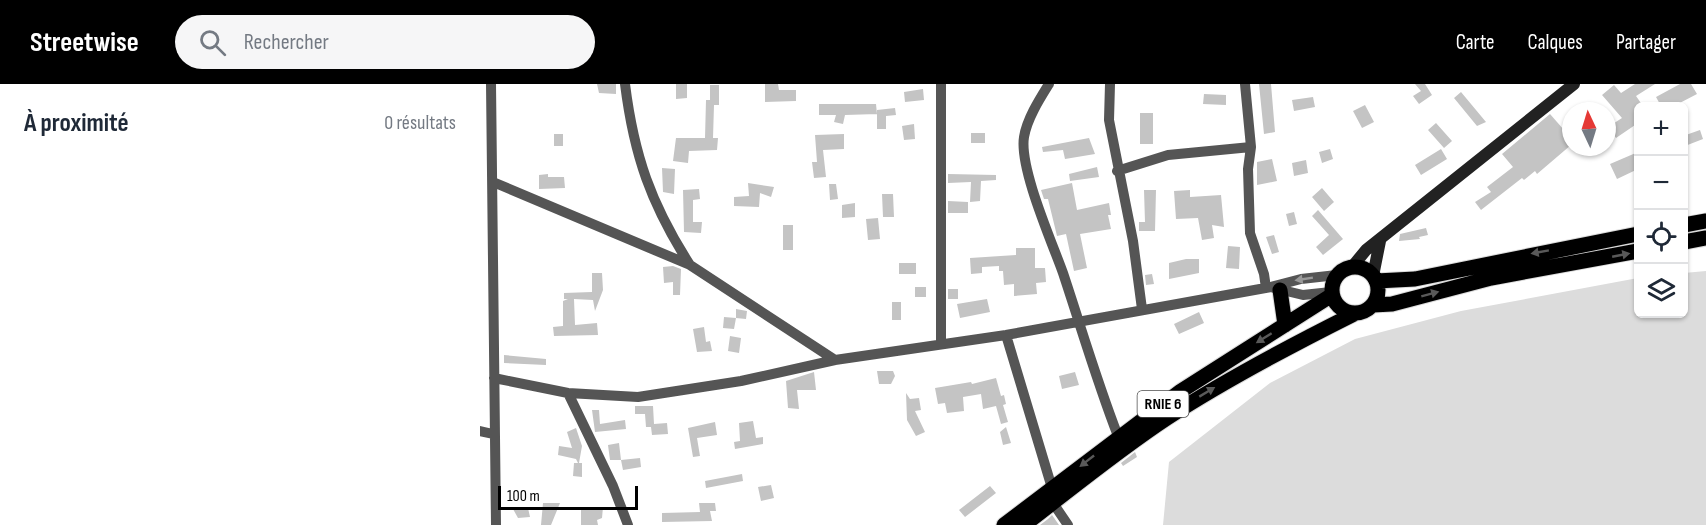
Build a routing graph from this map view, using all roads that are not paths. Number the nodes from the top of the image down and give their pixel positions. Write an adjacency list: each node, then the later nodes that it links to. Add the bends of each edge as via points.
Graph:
1 (491, 84): 10 (street)
2 (626, 84): 20 (street, via 633,142 646,180 666,227)
3 (941, 84): 32 (street)
4 (1049, 84): 29 (street, via 1024,139 1037,203)
5 (1110, 84): 11 (street, via 1109,120)
6 (1245, 84): 8 (street)
7 (1574, 84): 17 (main road)
8 (1251, 147): 11 (street, via 1168,155); 24 (street, via 1249,225)
9 (480, 159): 10 (street)
10 (493, 159): 12 (street)
11 (1117, 171): 27 (street, via 1133,241)
12 (493, 182): 20 (street); 34 (street)
13 (1706, 221): 14 (main road)
14 (1688, 224)
15 (1634, 235): 23 (main road, one-way to 23, via 1415,279)
16 (1706, 238): 18 (main road)
17 (1380, 241): 21 (main road); 23 (main road)
18 (1688, 241)
19 (1634, 252): 26 (main road, RNIE 6, one-way to 19)
20 (690, 265): 33 (street)
21 (1352, 267): 22 (main road); 23 (main road, via 1368,271)
22 (1337, 275): 24 (street, one-way to 24, via 1301,279); 25 (main road)
23 (1375, 279): 26 (main road, via 1378,294)
24 (1272, 288): 25 (street, via 1303,295); 27 (street); 30 (main road)
25 (1331, 294): 28 (main road, via 1336,305); 30 (main road, RNIE 6)
26 (1373, 305): 28 (main road, RNIE 6)
27 (1142, 309): 29 (street)
28 (1354, 314): 39 (main road, RNIE 6, one-way to 28, via 1201,396 1258,362)
29 (1078, 322): 31 (street); 38 (street)
30 (1285, 325): 38 (main road, RNIE 6, one-way to 38)
31 (1006, 335): 32 (street); 39 (street)
32 (941, 344): 33 (street)
33 (835, 360): 35 (street, via 741,381 638,397)
34 (494, 378): 35 (street); 37 (street)
35 (568, 393): 41 (street)
36 (480, 431): 37 (street)
37 (494, 434): 40 (street)
38 (1119, 436): 39 (main road, RNIE 6, one-way to 39)
39 (1052, 496): 42 (main road, RNIE 6); 43 (main road, RNIE 6); 44 (street)
40 (496, 525)
41 (628, 525)
42 (1004, 525)
43 (1024, 525)
44 (1068, 525)

